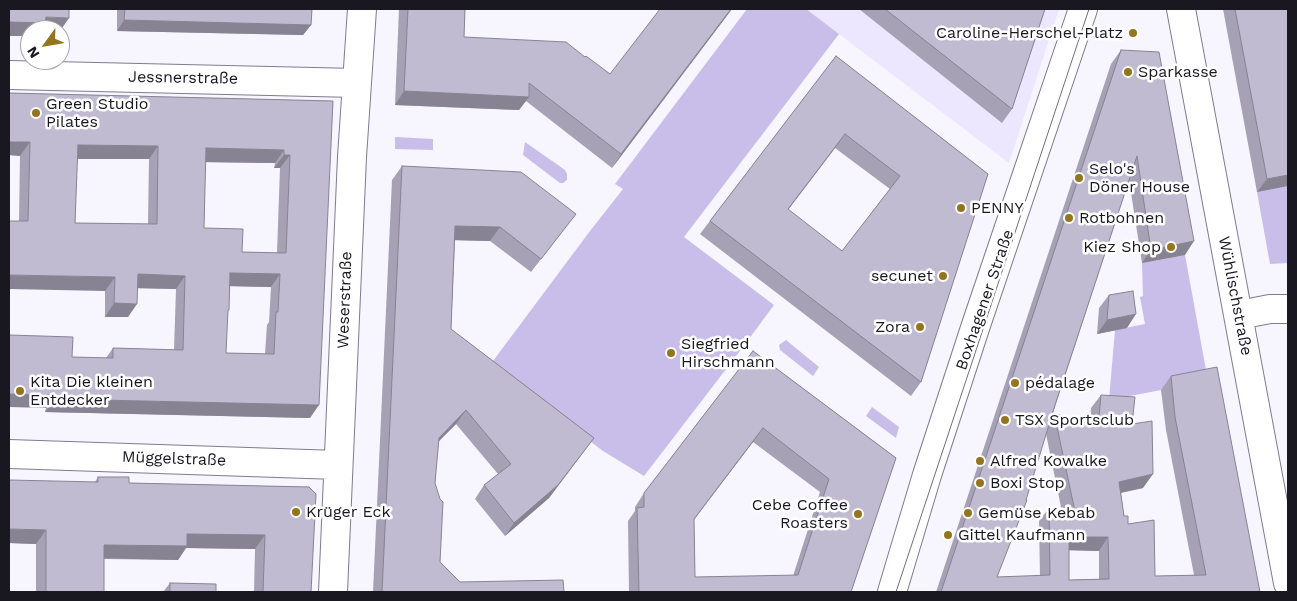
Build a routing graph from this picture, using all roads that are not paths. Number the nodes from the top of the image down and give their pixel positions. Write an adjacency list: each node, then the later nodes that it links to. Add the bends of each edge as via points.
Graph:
1 (362, 9): 5 (street, Weserstraße)
2 (1083, 9): 12 (street, Boxhagener Straße, via 973,334)
3 (1181, 9): 7 (street, Wühlischstraße)
4 (9, 75): 5 (street, Jessnerstraße)
5 (356, 83): 9 (street, Weserstraße)
6 (1288, 309): 7 (street)
7 (1239, 315): 10 (street, Wühlischstraße)
8 (9, 454): 9 (street, Müggelstraße)
9 (338, 464): 11 (street, Weserstraße)
10 (1288, 583)
11 (333, 592)
12 (892, 592)

